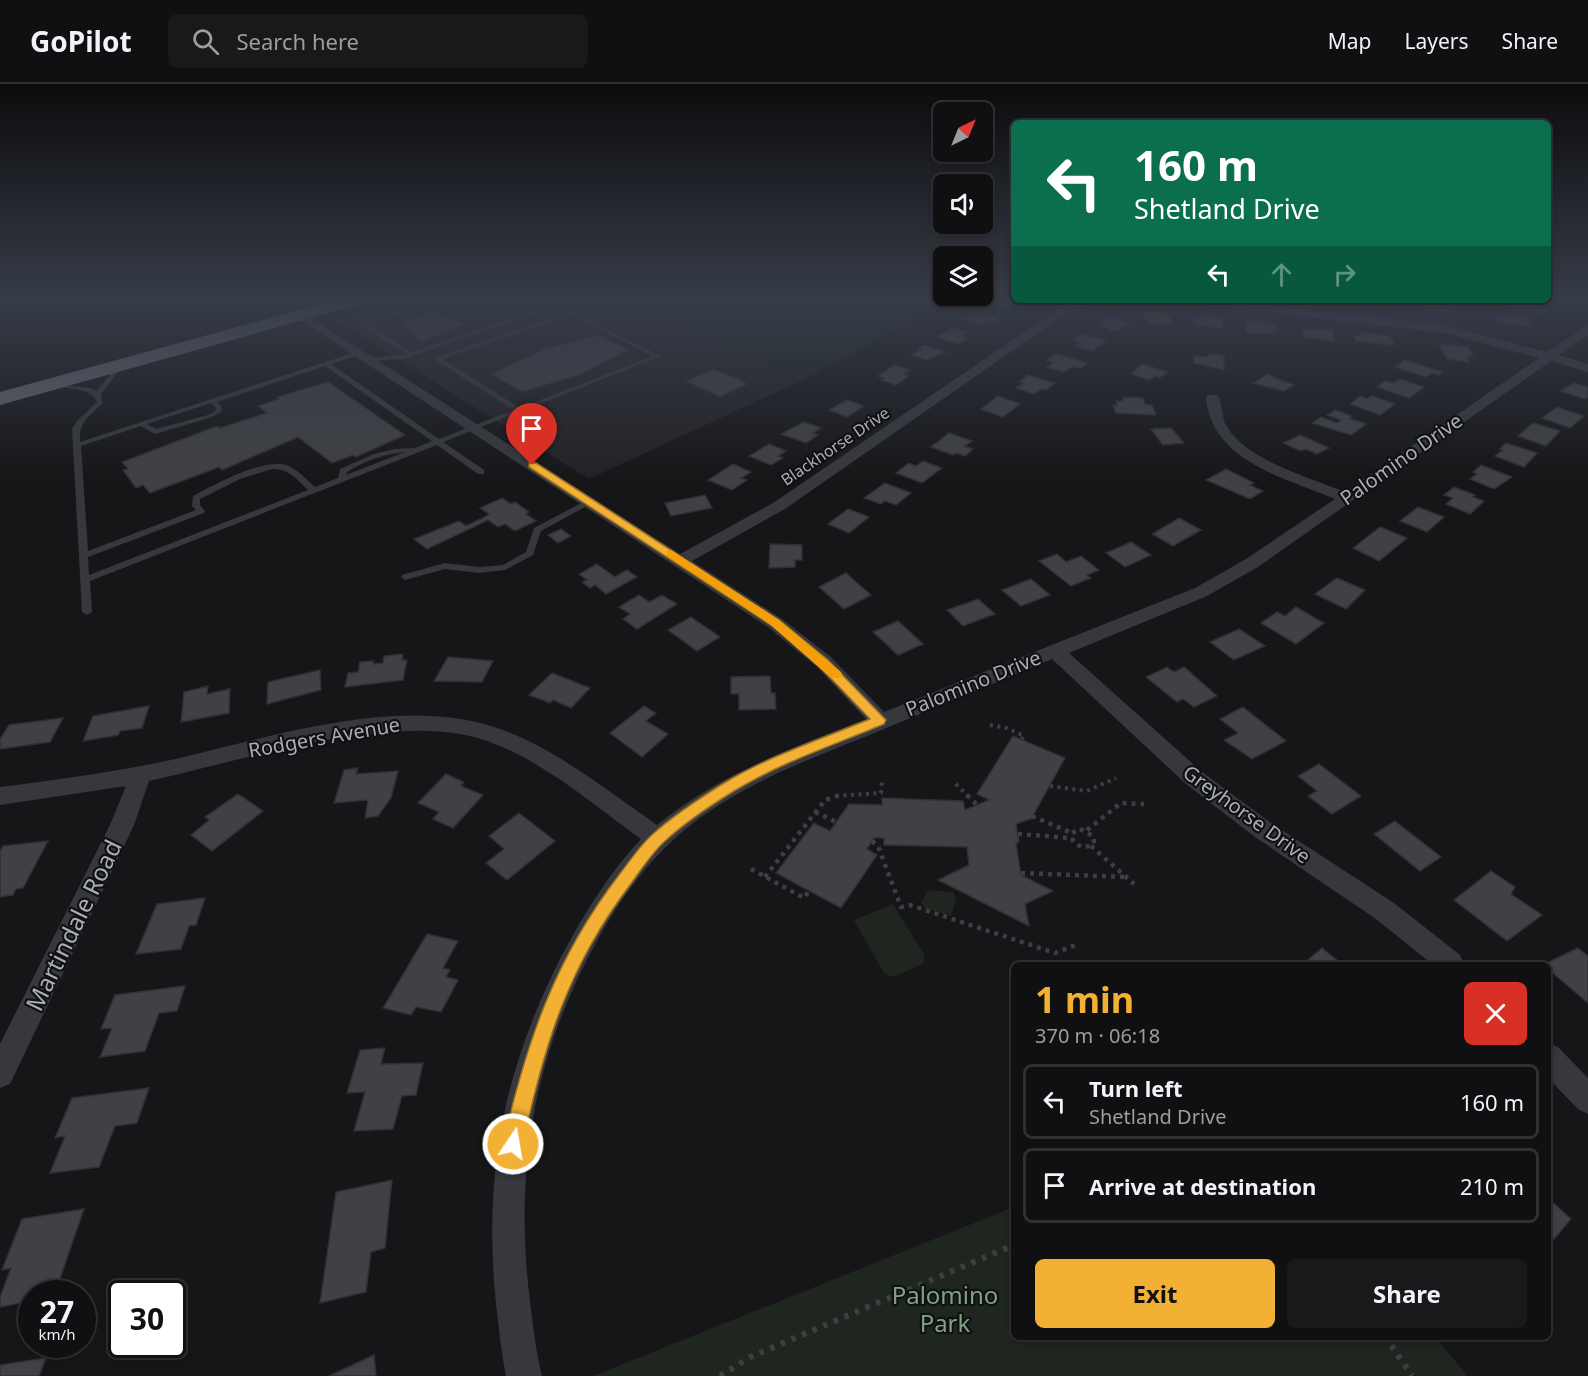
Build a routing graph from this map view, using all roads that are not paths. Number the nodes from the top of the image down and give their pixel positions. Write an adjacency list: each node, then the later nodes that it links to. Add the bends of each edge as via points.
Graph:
1 (146, 360): 10 (highway)
2 (347, 360): 9 (lane)
3 (370, 360): 19 (street)
4 (439, 360): 17 (lane)
5 (647, 360): 17 (lane)
6 (991, 360): 27 (street, Blackhorse Drive, via 779,506)
7 (1542, 360): 24 (street, Palomino Drive)
8 (1562, 360): 11 (street)
9 (326, 364): 16 (lane); 20 (lane)
10 (119, 368): 12 (highway); 13 (lane)
11 (1588, 368)
12 (54, 385): 13 (lane); 15 (highway)
13 (98, 394): 21 (lane, via 101,402 76,429)
14 (1214, 398): 24 (street, via 1222,429 1240,448 1262,462)
15 (0, 399)
16 (213, 401): 18 (lane); 18 (lane, via 219,408 210,416 155,432)
17 (519, 410): 19 (lane)
18 (142, 424): 21 (lane)
19 (475, 428): 20 (lane); 25 (street)
20 (438, 442): 22 (lane); 23 (lane)
21 (77, 445): 26 (lane)
22 (481, 472)
23 (314, 491): 26 (lane, via 288,469 267,467 196,498 201,511); 29 (lane)
24 (1347, 498): 31 (street, Palomino Drive, via 1252,563 1201,592)
25 (590, 502): 27 (street); 28 (lane, via 537,531 530,553 505,567 445,567)
26 (83, 556): 29 (lane)
27 (681, 560): 32 (street, via 800,641)
28 (405, 577)
29 (84, 580): 30 (lane)
30 (87, 612)
31 (1055, 651): 32 (street, Palomino Drive); 36 (street, Greyhorse Drive, via 1194,778 1263,830 1385,911)
32 (879, 720): 35 (street, Palomino Drive, via 758,771)
33 (140, 774): 34 (street, Rodgers Avenue); 35 (street, Rodgers Avenue, via 380,724 455,726 506,740 538,757); 38 (street, Martindale Road, via 122,825)
34 (0, 796)
35 (658, 838): 40 (street, Palomino Drive, via 611,897 578,948 551,1007 527,1080 513,1144 507,1209 510,1278)
36 (1449, 962)
37 (1551, 1060): 39 (street)
38 (0, 1074)
39 (1588, 1099)
40 (524, 1376)

